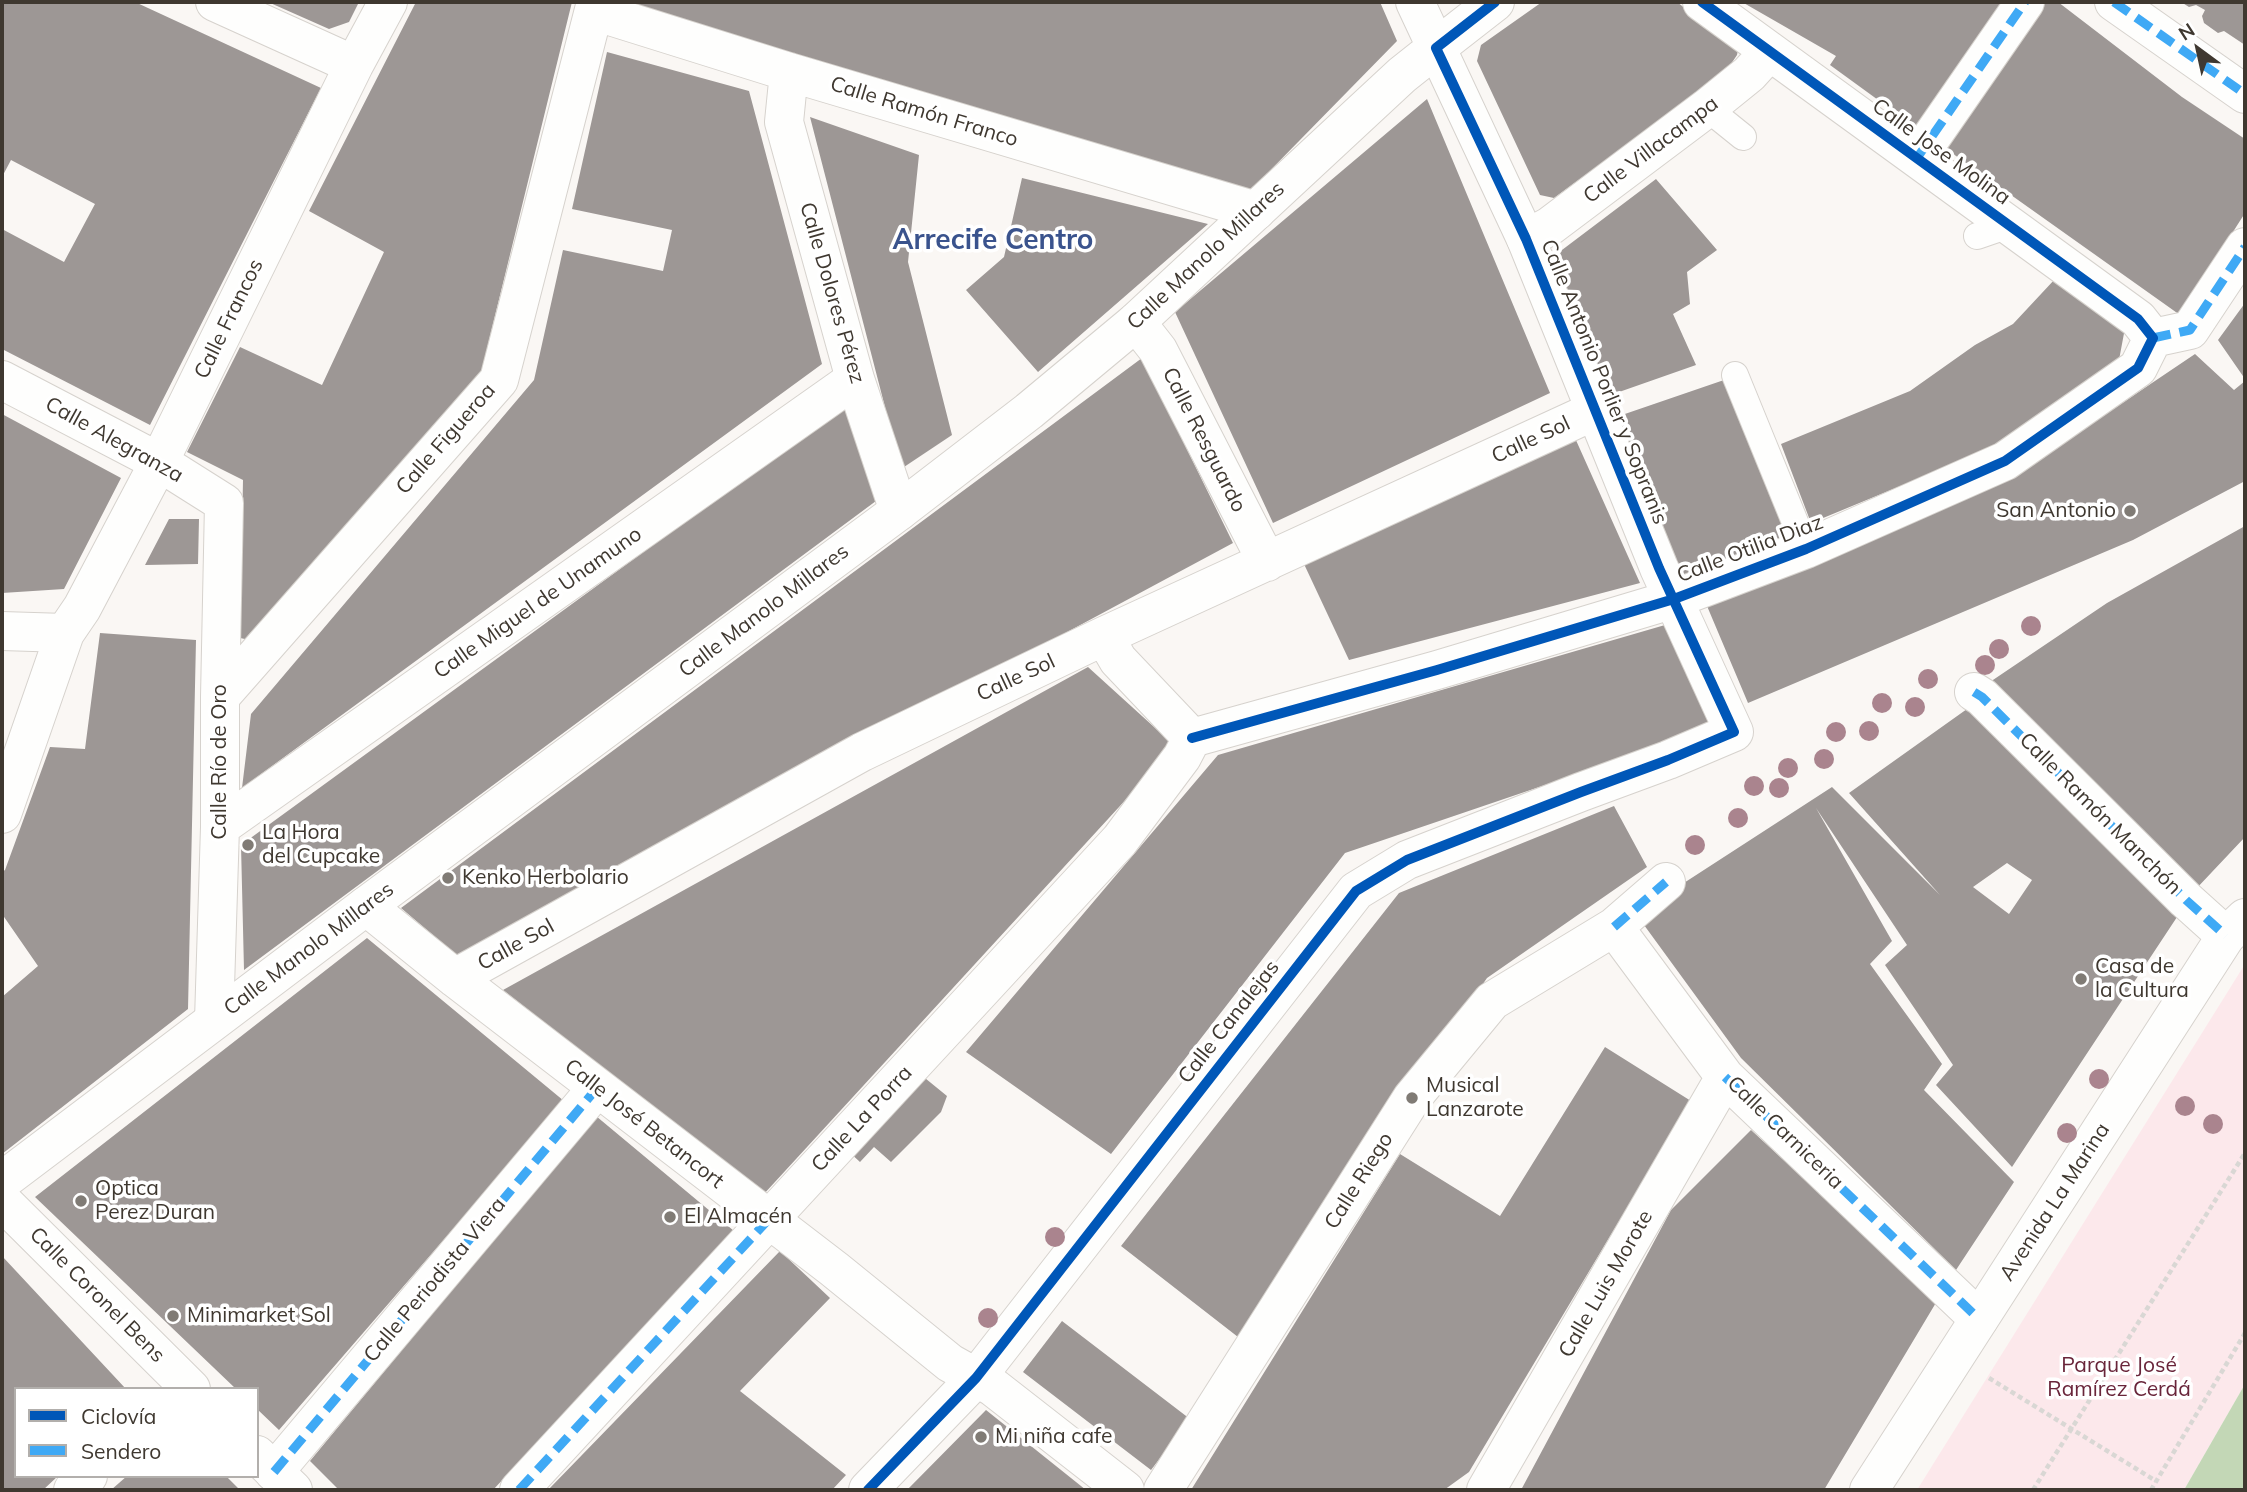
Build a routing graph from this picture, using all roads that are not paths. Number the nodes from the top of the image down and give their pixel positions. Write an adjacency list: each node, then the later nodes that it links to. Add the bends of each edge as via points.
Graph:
1 (215, 2): 11 (street)
2 (388, 2): 11 (street, Calle Francos)
3 (1415, 2): 9 (street, Calle Antonio Porlier y Sopranis)
4 (1495, 2): 9 (street, Calle Manolo Millares)
5 (1702, 2): 10 (street, Calle Jose Molina)
6 (2025, 2): 16 (street)
7 (2115, 2): 13 (street)
8 (595, 6): 12 (street, Calle Ramón Franco); 36 (street, Calle Figueroa, via 499,380)
9 (1436, 48): 17 (street, Calle Manolo Millares); 18 (street, Calle Antonio Porlier y Sopranis)
10 (1769, 52): 14 (street, Calle Villacampa); 16 (street, Calle Jose Molina)
11 (354, 65): 26 (street, Calle Francos)
12 (789, 72): 17 (street, Calle Ramón Franco); 23 (street, Calle Dolores Pérez, via 785,122)
13 (2245, 94)
14 (1707, 108): 15 (lane); 18 (street, Calle Villacampa, via 1550,226)
15 (1743, 136)
16 (1917, 158): 21 (street, Calle Jose Molina, via 1993,231 2138,319)
17 (1256, 211): 20 (street, Calle Manolo Millares)
18 (1526, 239): 25 (street, Calle Antonio Porlier y Sopranis)
19 (2245, 247): 21 (street, via 2190,330)
20 (1136, 322): 28 (street, Calle Manolo Millares); 30 (street, Calle Resguardo, via 1158,350)
21 (2153, 338): 29 (street, Calle Otilia Diaz, via 2138,368 2005,461)
22 (1735, 375): 29 (lane)
23 (855, 379): 28 (street, Calle Dolores Pérez); 40 (street, Calle Miguel de Unamuno)
24 (2, 380): 26 (street, Calle Alegranza)
25 (1594, 411): 30 (street, Calle Sol); 31 (street, Calle Antonio Porlier y Sopranis)
26 (159, 462): 27 (street, Calle Alegranza); 33 (street, Calle Francos)
27 (224, 503): 36 (street, Calle Río de Oro)
28 (899, 511): 42 (street, Calle Manolo Millares)
29 (1806, 549): 31 (street, Calle Otilia Diaz)
30 (1267, 562): 34 (street, Calle Sol)
31 (1674, 599): 37 (street, Calle Antonio Porlier y Sopranis); 38 (street, Calle Otilia Diaz)
32 (2, 631): 33 (street)
33 (65, 633): 39 (street, Calle Francos)
34 (1104, 636): 38 (street, via 1118,660); 45 (street, Calle Sol, via 862,752)
35 (1974, 692): 44 (street, Calle Ramón Manchón, via 2186,900)
36 (220, 697): 40 (street, Calle Río de Oro)
37 (1734, 732): 53 (street, Calle Canalejas, via 1408,860 1356,891)
38 (1192, 738): 51 (street, Calle La Porra, via 1120,840)
39 (2, 814)
40 (220, 827): 46 (street, Calle Río de Oro)
41 (1665, 882): 43 (street, Calle Riego)
42 (366, 906): 45 (street, Calle José Betancort); 46 (street, Calle Manolo Millares)
43 (1614, 927): 47 (street, Calle Carniceria); 61 (street, Calle Riego, via 1492,1001 1412,1098)
44 (2236, 927): 52 (street, Avenida La Marina)
45 (455, 978): 48 (street, Calle José Betancort)
46 (214, 1020): 49 (street, Calle Manolo Millares)
47 (1725, 1077): 52 (street, Calle Carniceria); 62 (street, Calle Luis Morote)
48 (597, 1088): 51 (street, Calle José Betancort); 55 (street, Calle Periodista Viera)
49 (2, 1181)
50 (2, 1201): 54 (street, Calle Coronel Bens)
51 (768, 1220): 53 (street, Calle José Betancort, via 950,1363); 58 (street, Calle La Porra)
52 (1979, 1319): 63 (street, Avenida La Marina)
53 (976, 1378): 59 (street, Calle Canalejas); 60 (street, Calle José Betancort)
54 (187, 1387)
55 (275, 1472)
56 (86, 1478): 57 (street)
57 (73, 1490)
58 (519, 1490)
59 (868, 1490)
60 (1125, 1490)
61 (1163, 1490)
62 (1486, 1490)
63 (1869, 1490)

